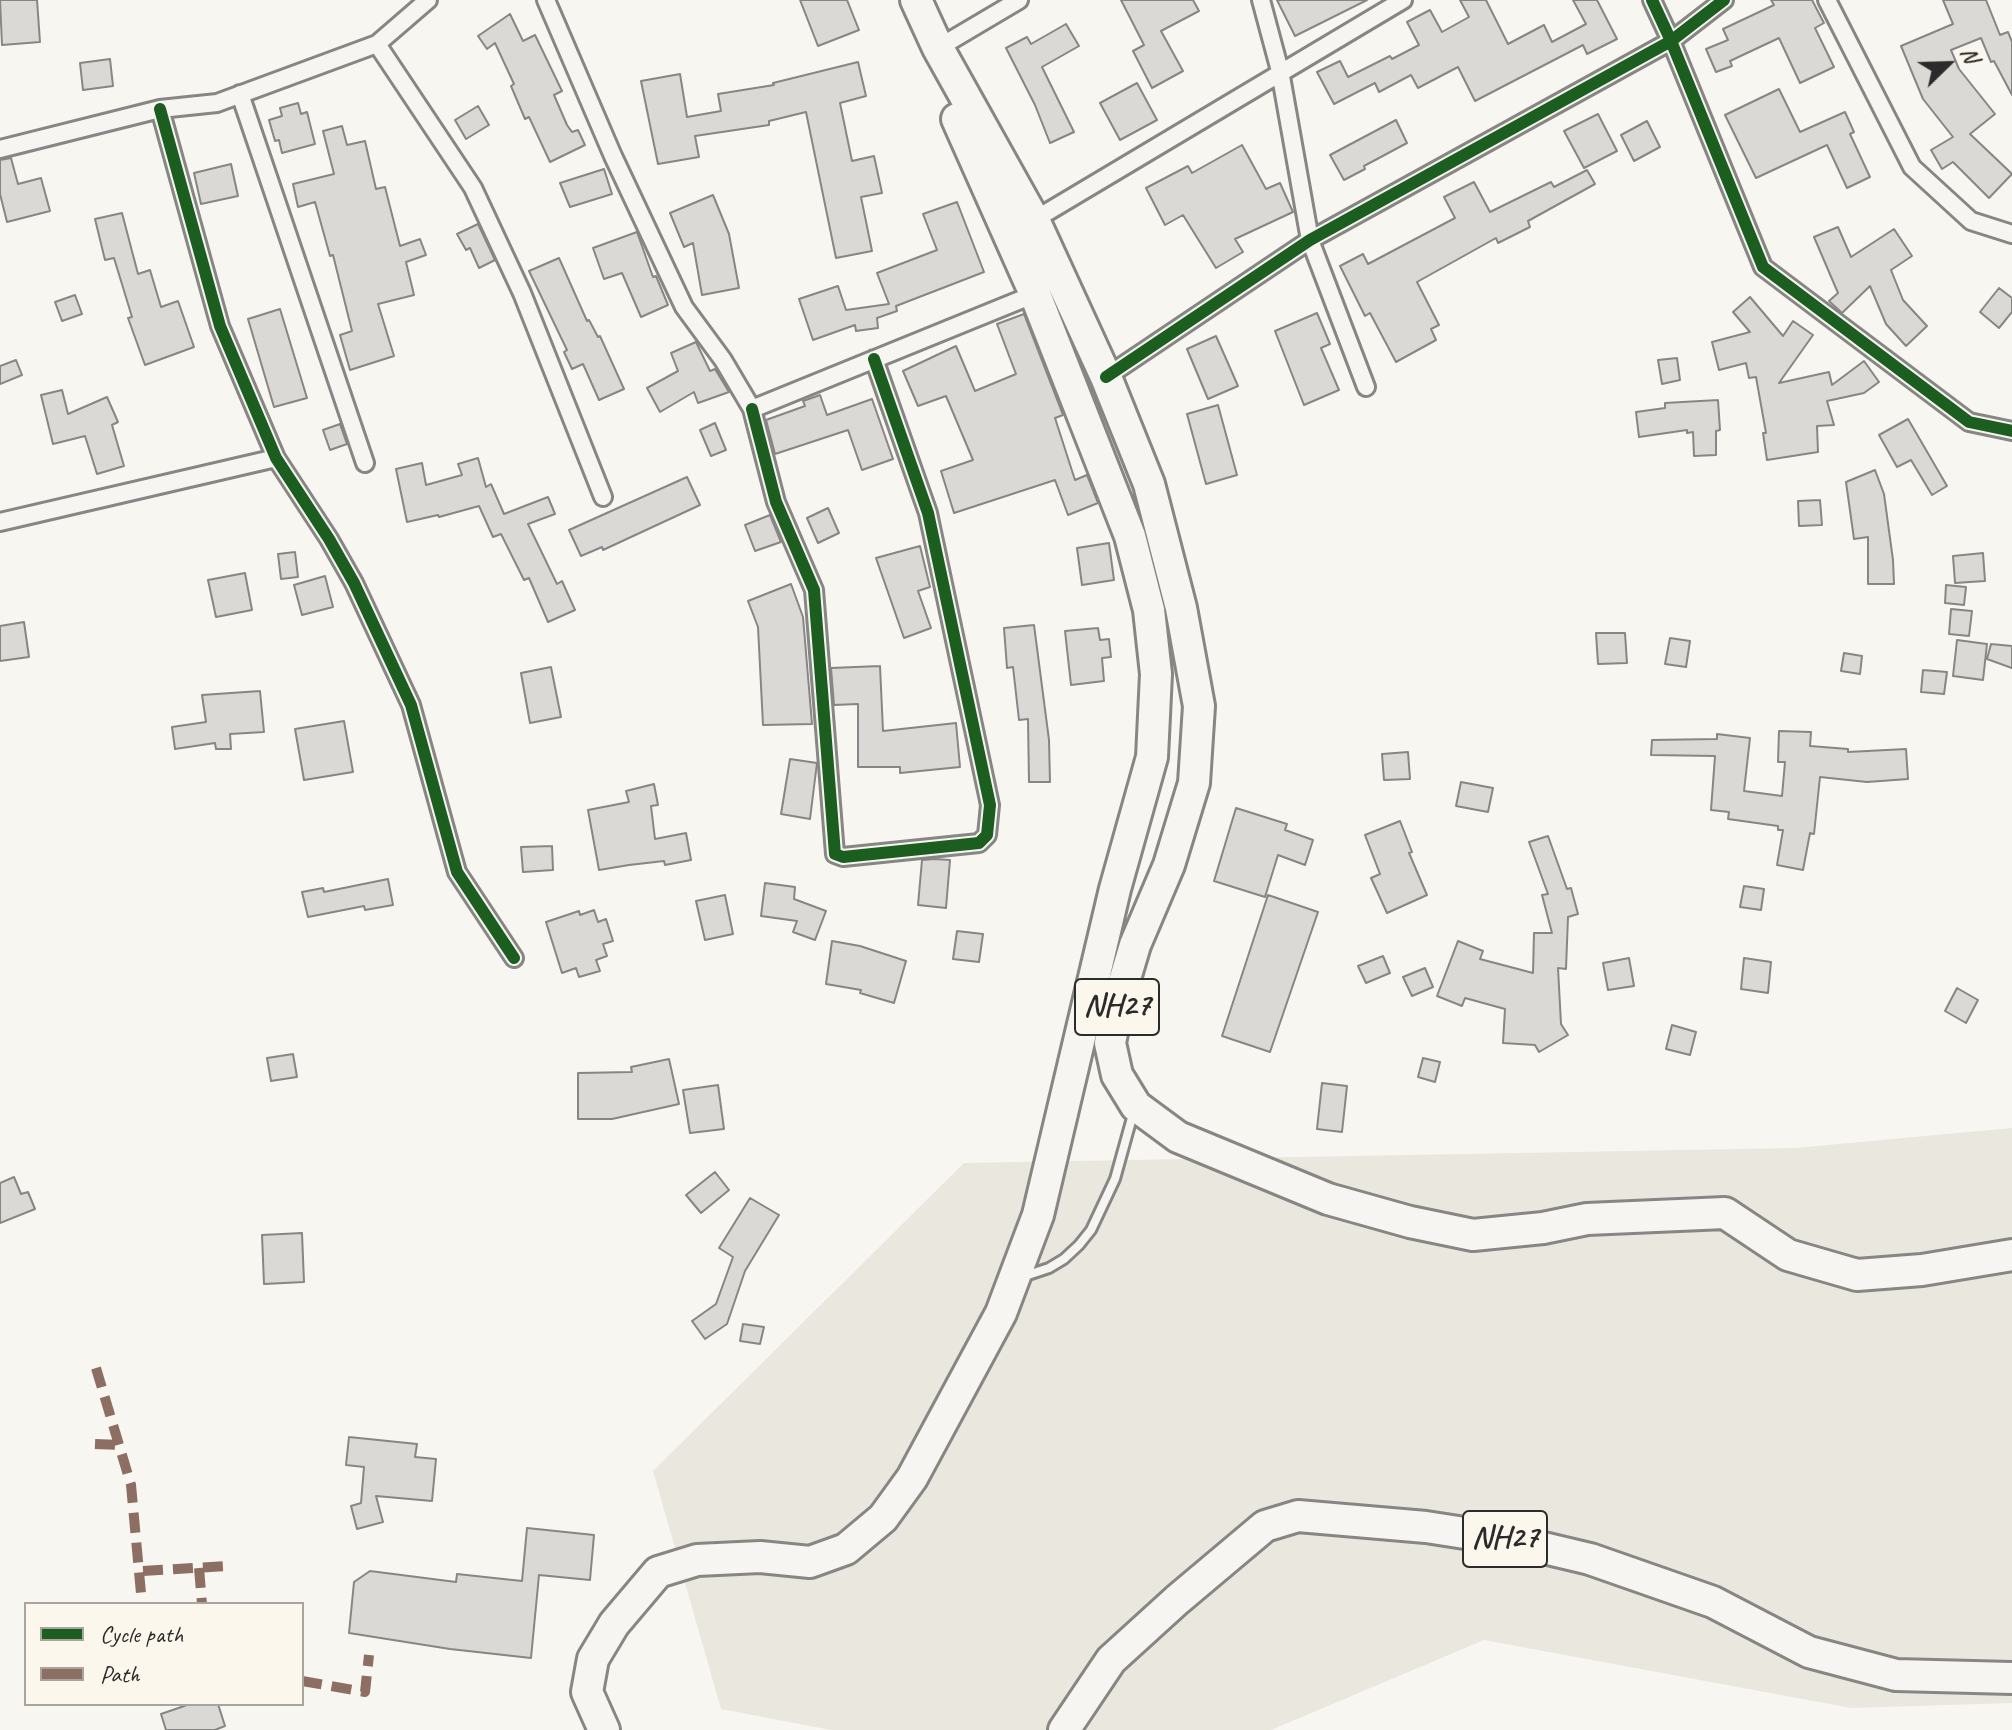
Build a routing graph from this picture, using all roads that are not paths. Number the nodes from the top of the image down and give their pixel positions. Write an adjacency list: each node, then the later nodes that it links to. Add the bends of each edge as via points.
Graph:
1 (400, 0): 11 (street)
2 (428, 0): 11 (street)
3 (546, 0): 26 (street, via 684,307)
4 (916, 0): 14 (highway, NH27)
5 (1019, 0): 14 (street)
6 (1261, 0): 15 (street)
7 (1403, 0): 15 (street)
8 (1652, 0): 12 (street)
9 (1724, 0): 12 (street)
10 (1827, 0): 20 (street, via 1912,167 1971,221)
11 (408, 17): 13 (street)
12 (1671, 41): 21 (street); 27 (street, via 1763,267 1969,422)
13 (377, 44): 16 (street); 30 (street, via 473,188 522,293)
14 (938, 48): 19 (highway, NH27); 22 (highway, NH27, via 956,117)
15 (1280, 71): 19 (street); 21 (street)
16 (240, 94): 17 (street, via 217,103); 29 (street)
17 (160, 109): 18 (street); 28 (street, via 220,326)
18 (0, 149)
19 (1034, 220): 24 (highway, NH27)
20 (2012, 234)
21 (1310, 240): 24 (street); 25 (street)
22 (1035, 294): 23 (street); 35 (highway, NH27, via 1130,536 1149,610 1156,674 1152,757 1115,889 1038,1215)
23 (874, 359): 26 (street); 26 (street, via 928,513 990,805 987,835 979,843 835,854 814,590 776,502)
24 (1106, 377): 33 (highway, NH27, via 1149,484 1199,706 1194,783 1169,865 1135,945 1110,1043 1117,1075)
25 (1366, 387)
26 (752, 409)
27 (2012, 431)
28 (276, 458): 31 (street); 32 (street, via 354,583 411,705 457,872)
29 (365, 463)
30 (603, 497)
31 (0, 522)
32 (514, 958)
33 (1136, 1106): 34 (highway, NH27, via 1178,1137 1328,1199 1473,1235 1587,1219 1725,1213 1788,1255 1857,1275); 35 (lane, via 1115,1179 1091,1230 1064,1259)
34 (2012, 1255)
35 (1014, 1279): 37 (highway, NH27, via 912,1478 865,1534 846,1549 810,1562 760,1557 697,1560 658,1572 636,1595 593,1659 587,1692)
36 (2012, 1678): 38 (highway, NH27, via 1896,1675 1823,1656 1713,1602 1590,1559 1510,1540 1298,1516 1265,1526 1111,1660)
37 (604, 1730)
38 (1064, 1730)

